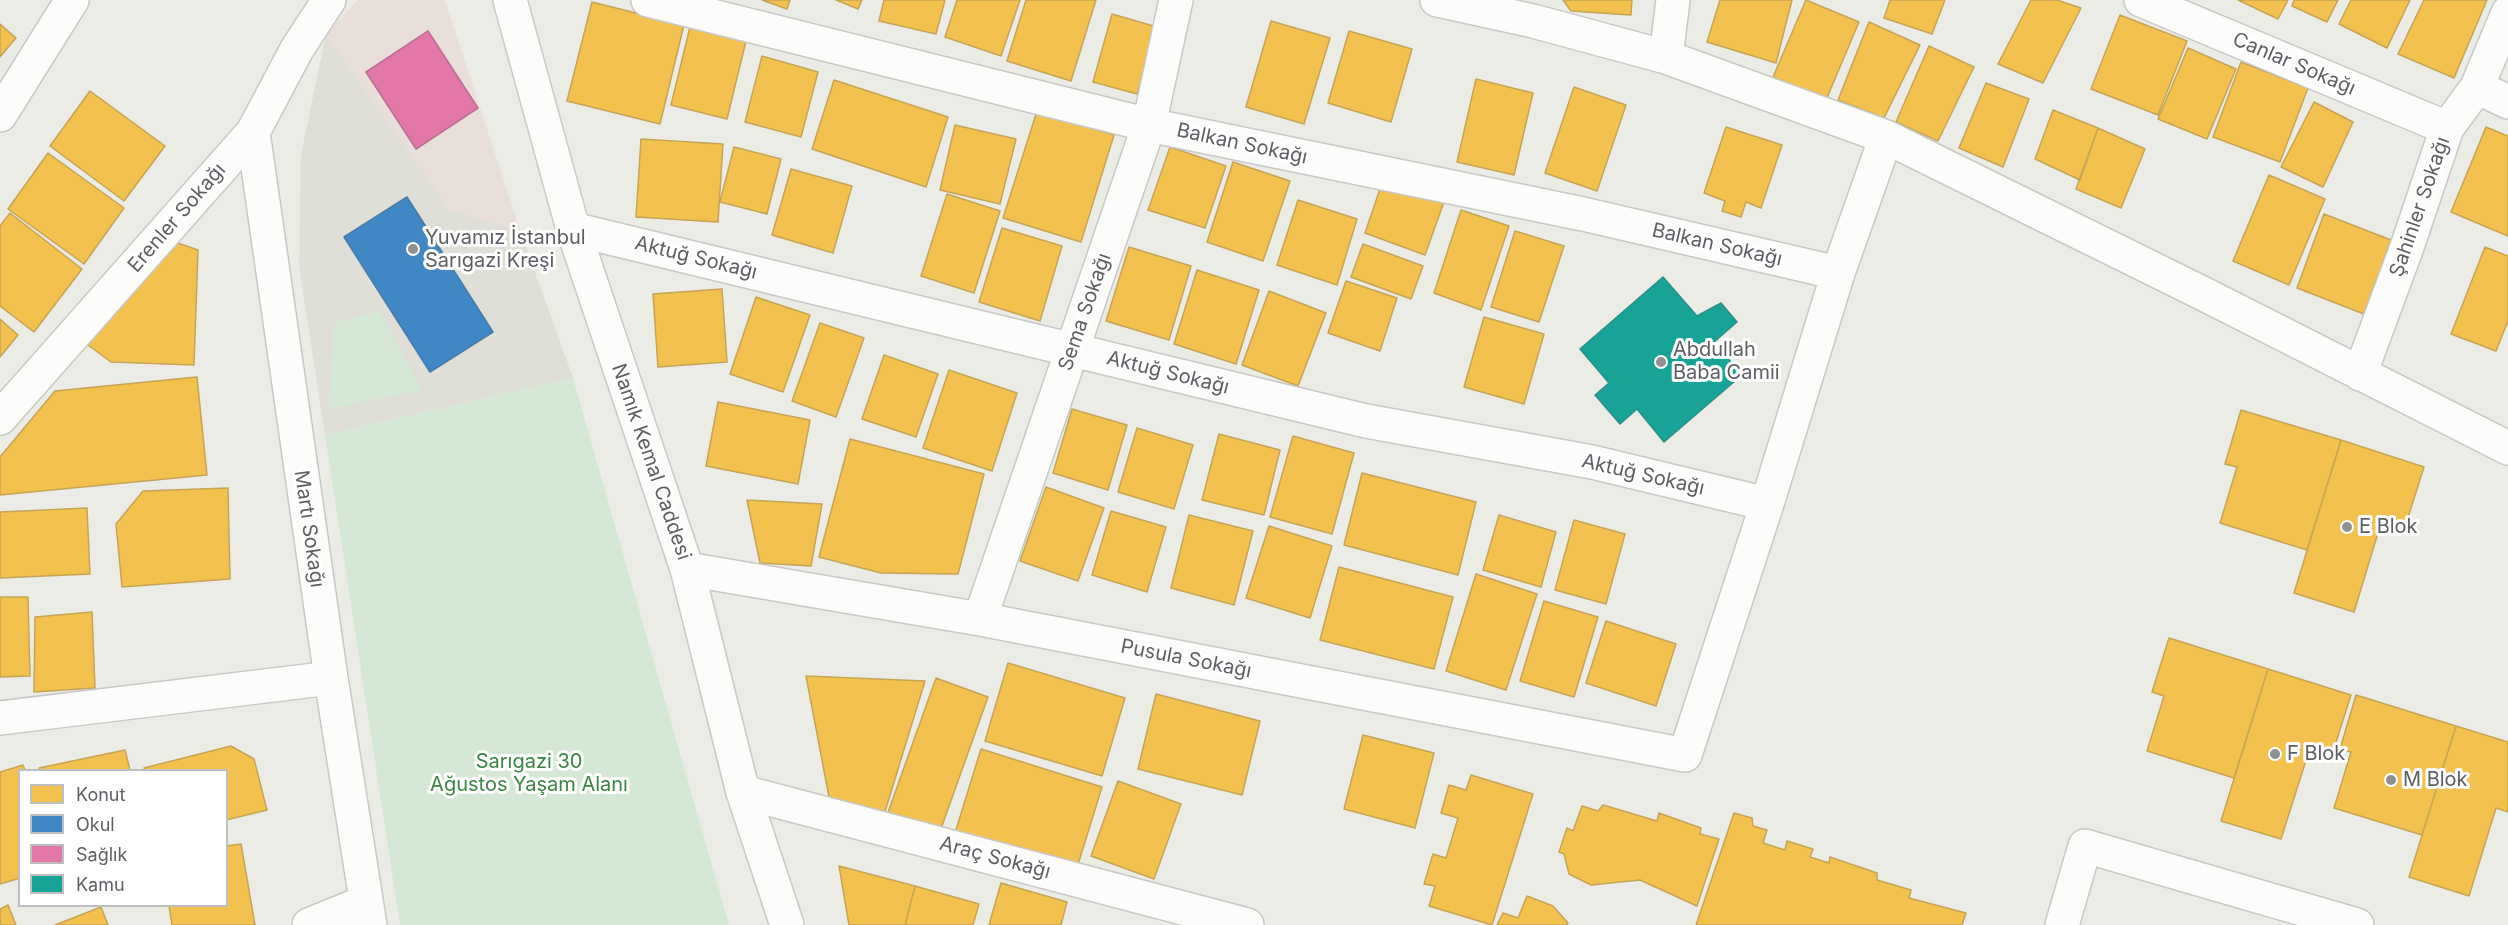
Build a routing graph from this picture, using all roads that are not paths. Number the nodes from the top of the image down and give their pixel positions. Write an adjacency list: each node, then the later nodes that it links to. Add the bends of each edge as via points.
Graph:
1 (72, 0): 14 (street)
2 (328, 0): 17 (street, Erenler Sokağı)
3 (510, 0): 19 (street, Namık Kemal Caddesi)
4 (648, 0): 15 (street, Balkan Sokağı)
5 (1176, 0): 15 (street, Sema Sokağı)
6 (1437, 0): 9 (street)
7 (1673, 0): 11 (street)
8 (2141, 0): 16 (street, Canlar Sokağı)
9 (1533, 10): 11 (street)
10 (2508, 13): 12 (street, Şahinler Sokağı)
11 (1666, 57): 18 (street)
12 (2477, 87): 13 (street); 16 (street, Şahinler Sokağı)
13 (2508, 102)
14 (0, 115)
15 (1149, 125): 20 (street, Balkan Sokağı, via 1571,212); 21 (street, Sema Sokağı)
16 (2447, 128): 22 (street, Şahinler Sokağı)
17 (253, 132): 23 (street, Erenler Sokağı); 28 (street, Martı Sokağı)
18 (1886, 137): 20 (street); 22 (street)
19 (573, 229): 21 (street, Aktuğ Sokağı); 26 (street, Namık Kemal Caddesi)
20 (1838, 273): 25 (street)
21 (1072, 349): 25 (street, Aktuğ Sokağı, via 1366,421 1592,462); 27 (street, Sema Sokağı)
22 (2360, 374): 24 (street)
23 (0, 418)
24 (2508, 448)
25 (1767, 504): 27 (street, Pusula Sokağı, via 1684,755)
26 (687, 569): 27 (street, Pusula Sokağı); 30 (street, Namık Kemal Caddesi)
27 (980, 620)
28 (331, 678): 29 (street); 31 (street, Martı Sokağı)
29 (0, 718)
30 (743, 792): 33 (street, Namık Kemal Caddesi); 34 (street, Araç Sokağı)
31 (367, 913): 32 (street)
32 (309, 925)
33 (787, 925)
34 (1246, 925)
35 (2062, 925): 36 (street, via 2085,846)
36 (2357, 925)

